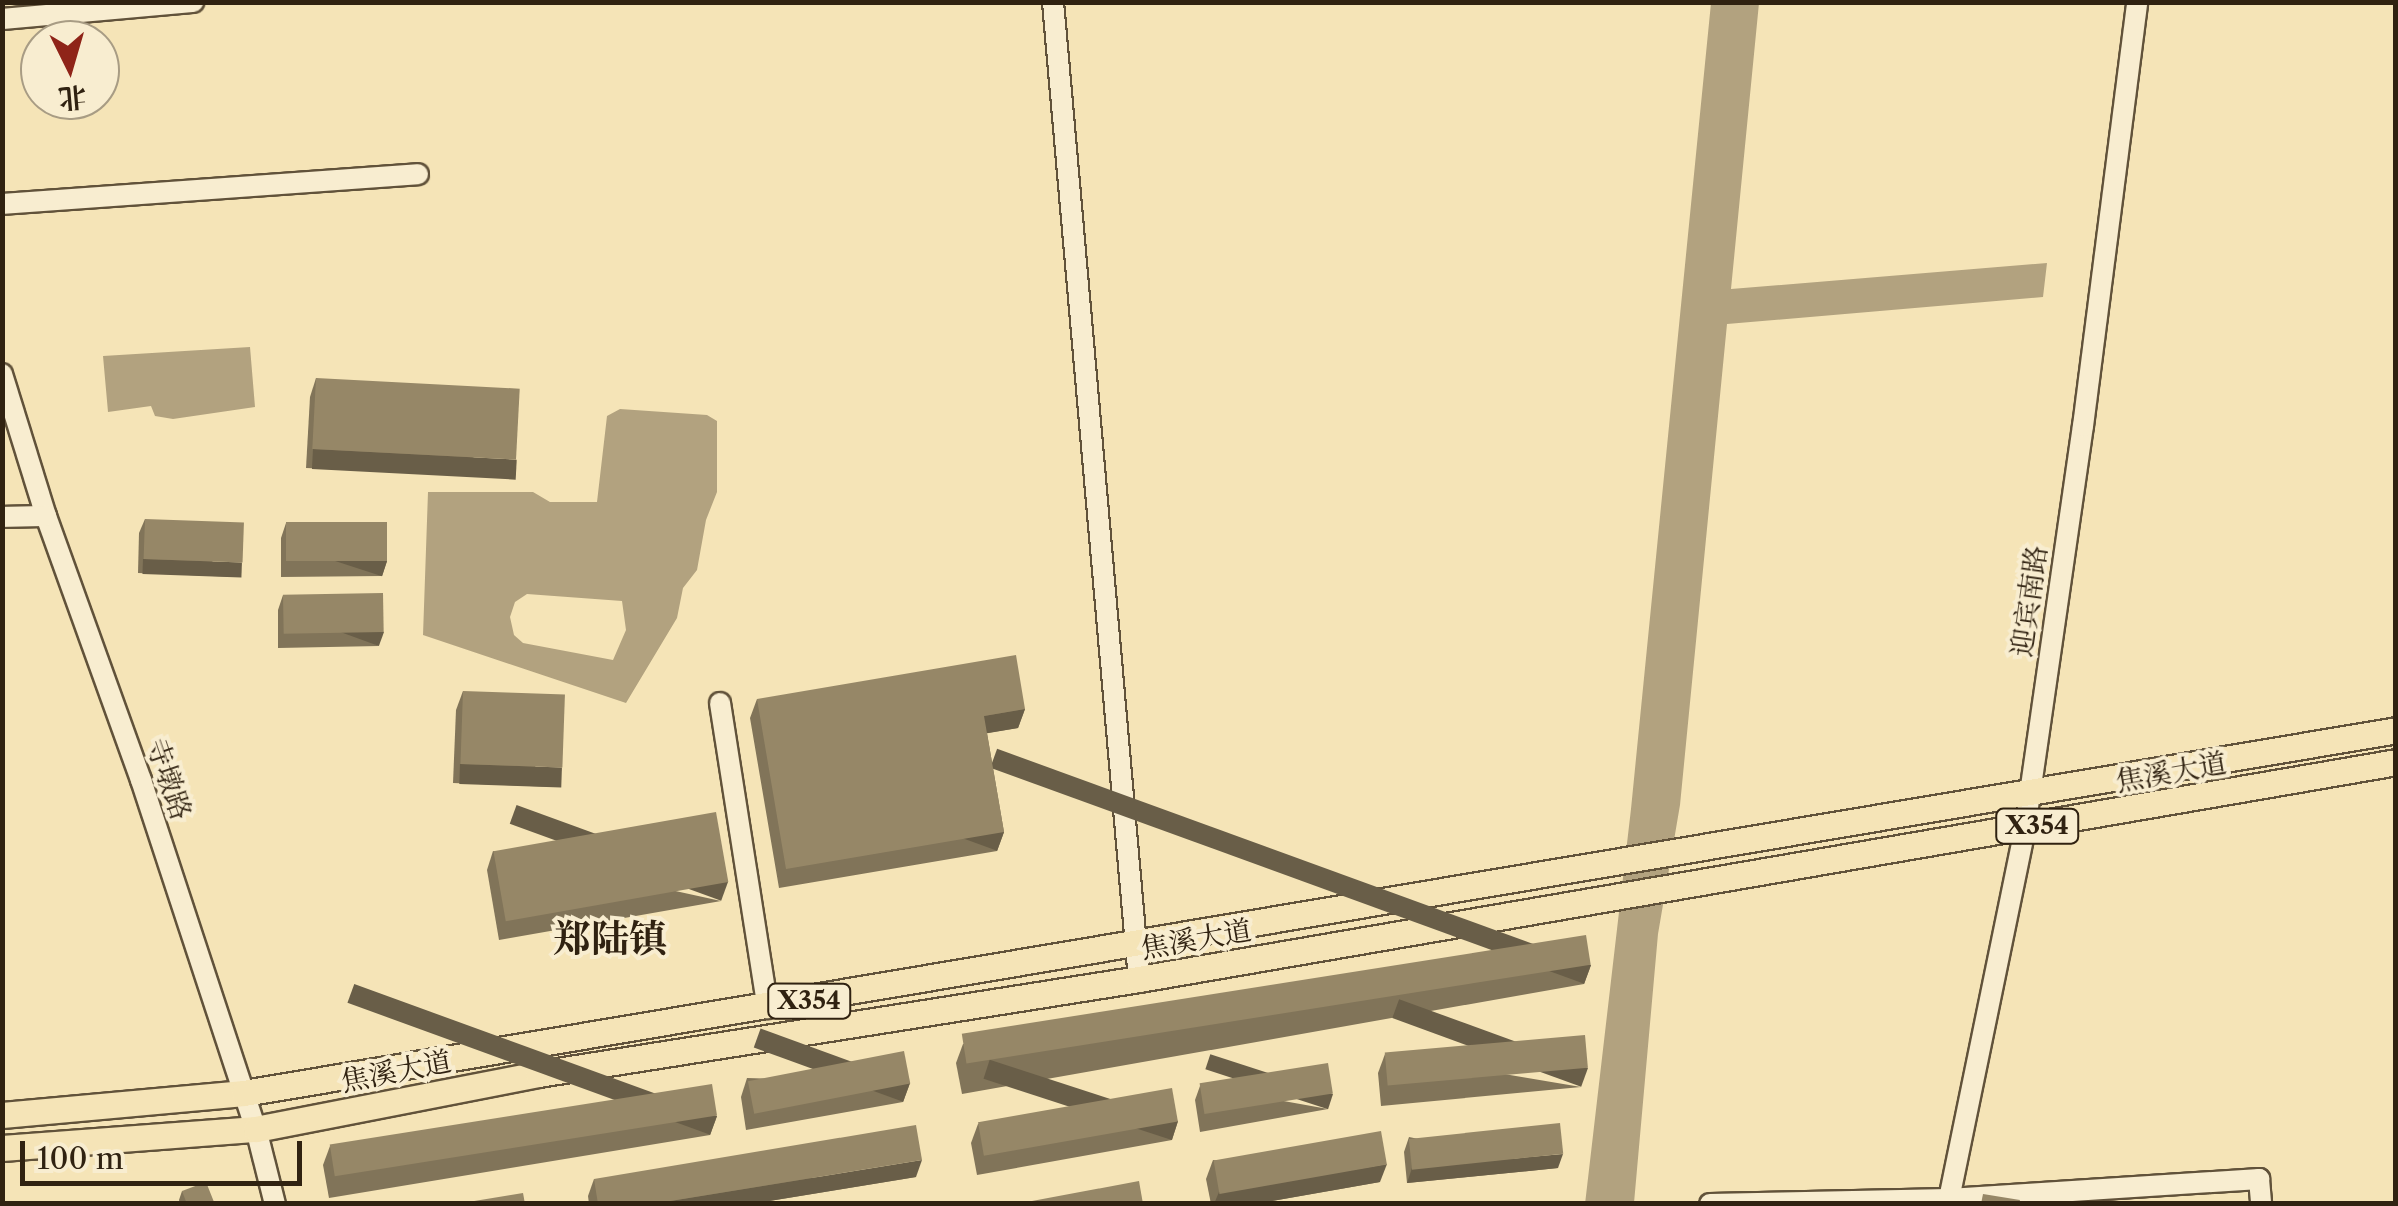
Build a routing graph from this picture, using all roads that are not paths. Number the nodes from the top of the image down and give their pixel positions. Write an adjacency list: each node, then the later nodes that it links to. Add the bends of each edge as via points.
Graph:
1 (193, 2): 4 (street)
2 (1052, 2): 16 (street)
3 (2137, 2): 14 (street, 迎宾南路)
4 (142, 5): 5 (street)
5 (2, 19)
6 (418, 174): 7 (street)
7 (2, 204)
8 (2, 374): 9 (street, 寺墩路)
9 (46, 516): 10 (street); 19 (street, 寺墩路)
10 (2, 517)
11 (720, 703): 18 (street)
12 (2396, 730): 14 (main road, 焦溪大道 / X354)
13 (2396, 762): 15 (main road, 焦溪大道 / X354)
14 (2028, 795): 15 (street, 迎宾南路); 16 (main road, 焦溪大道 / X354)
15 (2025, 828): 17 (main road, 焦溪大道 / X354); 23 (street, 迎宾南路)
16 (1133, 944): 17 (street); 18 (main road, 焦溪大道 / X354)
17 (1139, 979): 21 (main road, 焦溪大道 / X354, via 538,1074)
18 (768, 1008): 19 (main road, 焦溪大道 / X354)
19 (244, 1093): 20 (main road, 焦溪大道 / X354); 21 (street, 寺墩路)
20 (2, 1115)
21 (256, 1129): 22 (main road, 焦溪大道 / X354); 24 (street, 寺墩路)
22 (2, 1148)
23 (1948, 1201): 25 (street); 26 (street, via 2259,1179)
24 (275, 1204)
25 (1710, 1204)
26 (2261, 1204)

